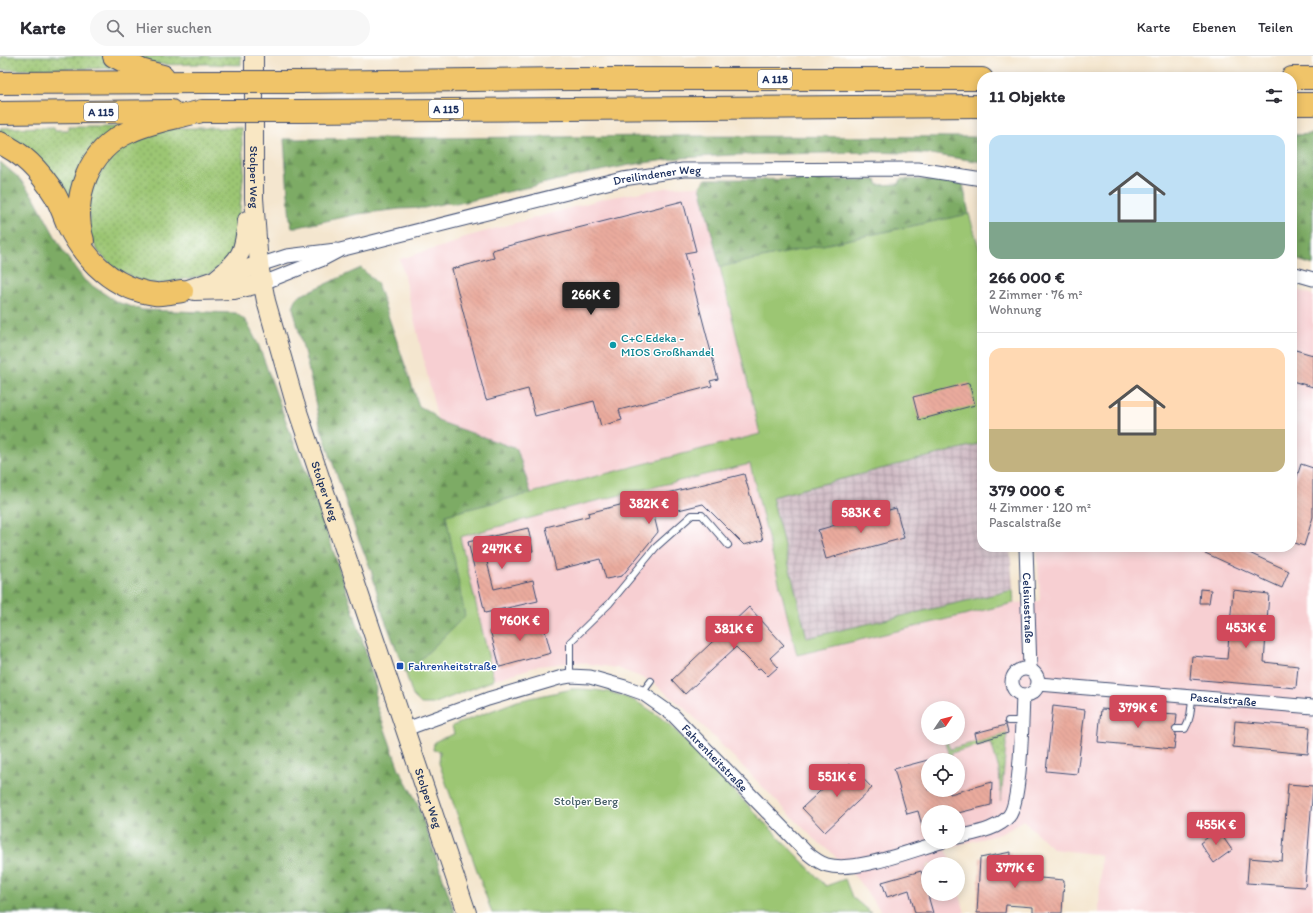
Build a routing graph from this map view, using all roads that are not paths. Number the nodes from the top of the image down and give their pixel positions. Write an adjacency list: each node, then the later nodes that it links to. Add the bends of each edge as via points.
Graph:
1 (114, 56): 6 (highway, via 141,70)
2 (254, 56): 15 (street, Stolper Weg)
3 (1297, 78): 4 (highway)
4 (1313, 78)
5 (977, 79): 6 (highway, A 115, bridge)
6 (194, 82): 7 (highway, A 115)
7 (0, 83)
8 (1297, 104): 9 (highway)
9 (1313, 104)
10 (977, 106): 11 (highway, A 115, bridge)
11 (202, 111): 12 (highway, A 115); 17 (highway, via 131,131 107,147 95,159 80,196 79,226)
12 (0, 113)
13 (0, 143): 17 (highway, via 33,166 55,195)
14 (977, 178): 16 (street, Dreilindener Weg, via 918,170 683,170 616,181)
15 (254, 198): 18 (street, Stolper Weg); 20 (street, via 248,210 245,244 240,256)
16 (340, 250): 18 (street, Dreilindener Weg, via 287,256); 22 (street, Dreilindener Weg)
17 (88, 258): 23 (highway, via 104,273 138,291 157,294)
18 (259, 265): 20 (street); 22 (street, Stolper Weg)
19 (1297, 274): 21 (street)
20 (217, 278): 23 (street)
21 (1313, 279)
22 (263, 283): 23 (street, via 234,290); 34 (street, Stolper Weg, via 295,403)
23 (182, 291)
24 (728, 545): 27 (lane, via 702,515 692,515 656,547 610,604 570,642)
25 (1026, 552): 26 (street, Celsiusstraße)
26 (1030, 669): 29 (street, via 1037,675); 31 (street, via 1021,669 1012,678 1013,687)
27 (570, 676): 30 (street, Fahrenheitstraße, via 608,681); 34 (street, Fahrenheitstraße, via 488,699)
28 (651, 681): 30 (lane)
29 (1039, 684): 31 (street, via 1032,694); 32 (street, Pascalstraße)
30 (642, 693): 37 (street, Fahrenheitstraße, via 679,721 806,852 826,865 851,866)
31 (1023, 695): 36 (street, via 1015,720 1016,791 1013,810 1008,818 994,826)
32 (1192, 697): 33 (street, Pascalstraße); 35 (lane, via 1188,725 1185,729)
33 (1313, 706)
34 (406, 729): 38 (street, Stolper Weg)
35 (1176, 729)
36 (965, 835)
37 (921, 848)
38 (467, 913)

